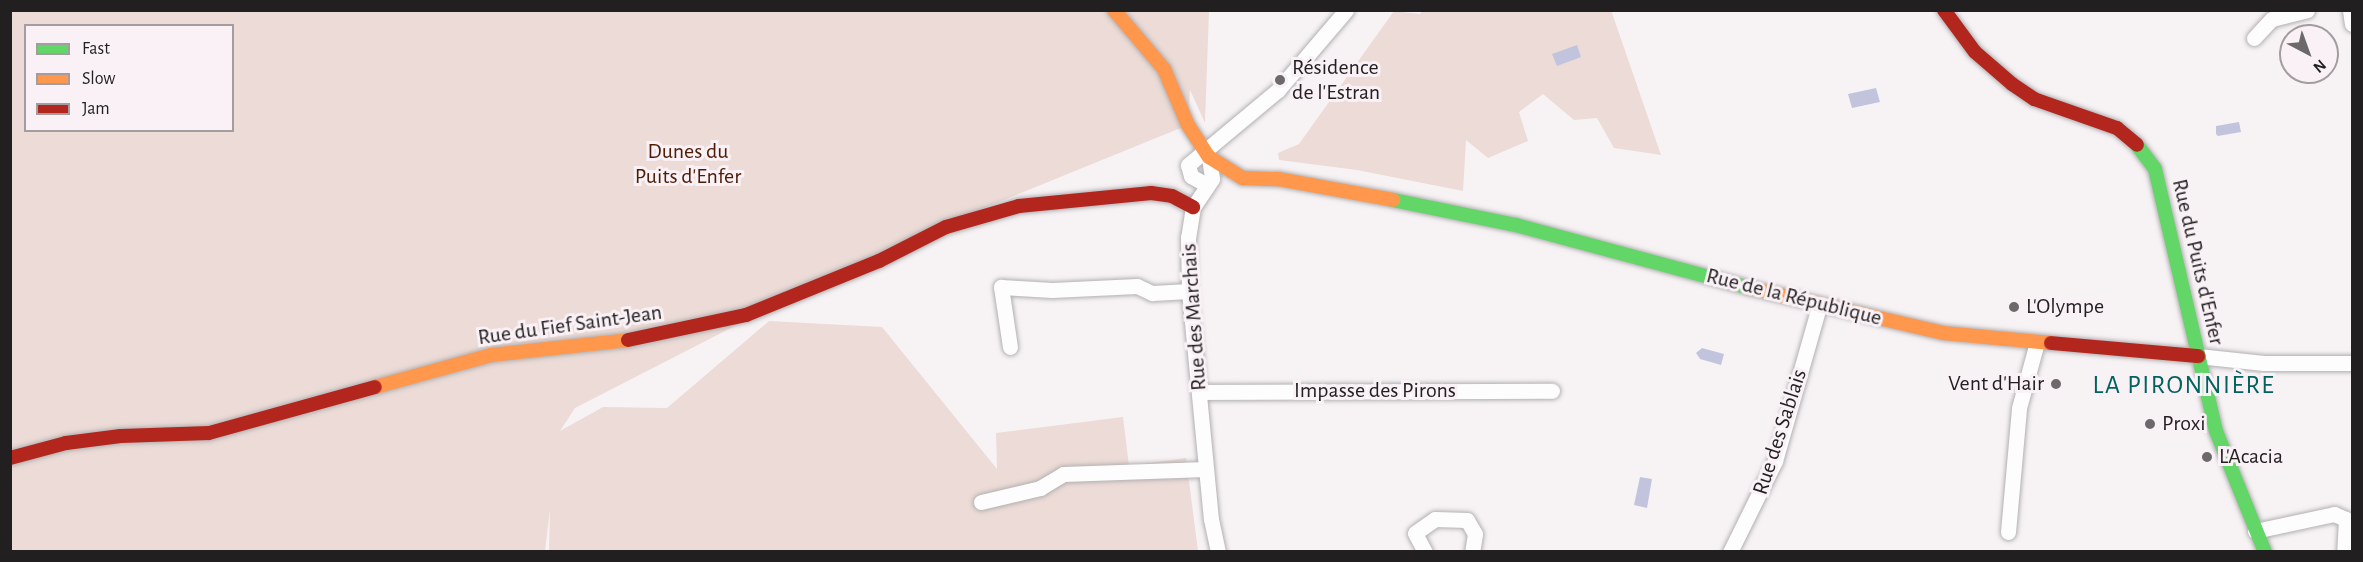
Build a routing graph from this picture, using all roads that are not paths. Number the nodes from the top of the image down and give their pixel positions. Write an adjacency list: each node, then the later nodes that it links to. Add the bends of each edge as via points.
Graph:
1 (1114, 10): 6 (street, via 1164,69 1188,125)
2 (1346, 10): 6 (street, via 1278,90)
3 (1944, 10): 14 (street, Rue du Puits d'Enfer, via 1975,52 2012,84 2034,99 2100,119 2132,139 2155,169)
4 (2307, 10): 5 (street, via 2272,19)
5 (2254, 38)
6 (1207, 153): 7 (street, Rue de la République); 8 (street, Rue des Marchais, via 1214,169); 8 (street, via 1188,165 1188,171)
7 (1243, 178): 8 (street, Rue de la République); 11 (street, Rue de la République, via 1290,180 1516,225)
8 (1207, 185): 9 (street, Rue des Marchais)
9 (1193, 207): 10 (street, Rue des Marchais, via 1188,237); 18 (street, Rue du Fief Saint-Jean, via 1172,196 1151,193 1019,206 946,227 879,261 746,315 607,345 491,355 209,433 121,436 66,443)
10 (1189, 291): 13 (street, via 1152,293 1137,286 1052,290 1001,287); 17 (street, Rue des Marchais)
11 (1819, 307): 12 (street, Rue de la République, via 1943,333); 26 (street, Rue des Sablais, via 1775,461)
12 (2037, 342): 14 (street, Rue de la République); 22 (street, via 2019,408)
13 (1010, 347)
14 (2198, 356): 15 (street, Rue de la République, via 2264,363); 21 (street, Rue du Puits d'Enfer, via 2219,441)
15 (2352, 363)
16 (1552, 391): 17 (street, Impasse des Pirons)
17 (1199, 392): 19 (street, Rue des Marchais)
18 (10, 458)
19 (1206, 468): 20 (street, via 1063,474 1040,488); 23 (street, Rue des Marchais)
20 (981, 502)
21 (2255, 531): 27 (street, Rue du Puits d'Enfer); 28 (street, via 2334,514 2346,519)
22 (2008, 532)
23 (1218, 552)
24 (1425, 552): 25 (street, via 1415,533 1435,519 1467,520 1475,534)
25 (1472, 552)
26 (1730, 552)
27 (2265, 552)
28 (2344, 552)

